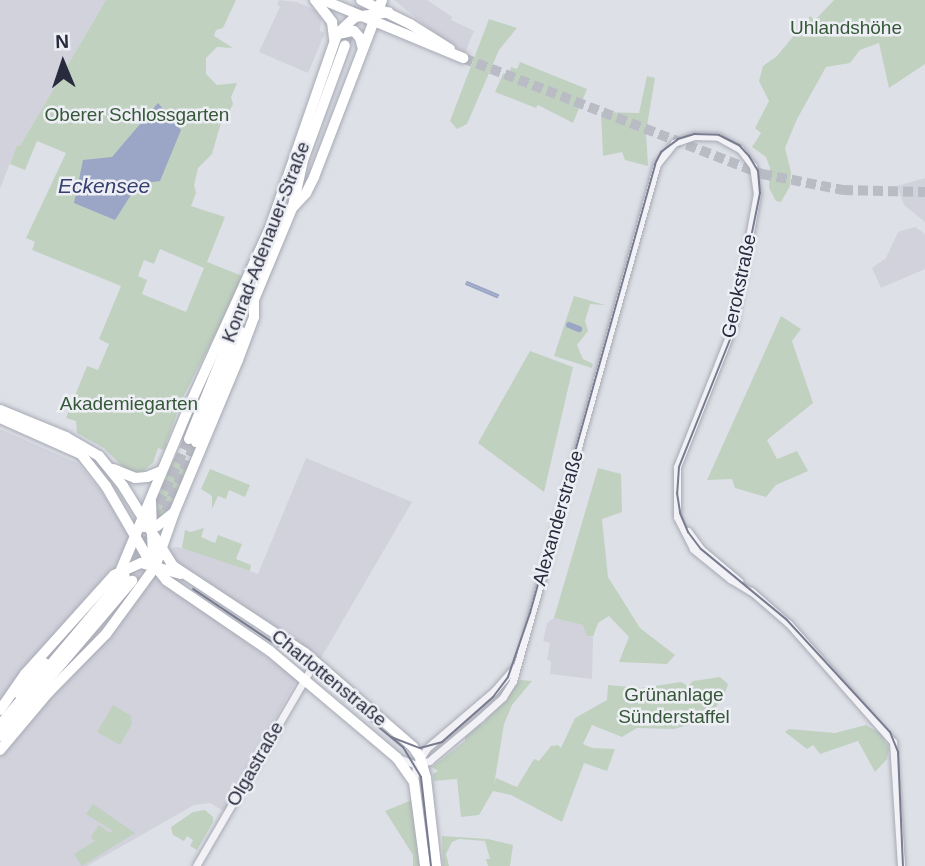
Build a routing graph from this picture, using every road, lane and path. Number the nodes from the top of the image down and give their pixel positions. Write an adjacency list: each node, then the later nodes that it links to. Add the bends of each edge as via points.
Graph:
1 (315, 0): 4 (main road)
2 (334, 3): 3 (main road); 4 (main road)
3 (371, 10): 3 (main road, via 462,58 384,27); 4 (main road); 5 (main road)
4 (339, 39): 5 (main road, via 344,31 354,32); 7 (main road, Konrad-Adenauer-Straße); 8 (main road, Konrad-Adenauer-Straße)
5 (363, 49): 7 (main road, via 314,177)
6 (662, 154): 27 (street, Alexanderstraße); 43 (street, Gerokstraße, via 685,138 718,137 748,156 758,185 733,326 677,467 676,505 681,526 693,549 796,631 884,728 896,749)
7 (293, 206): 8 (main road, Konrad-Adenauer-Straße)
8 (251, 289): 11 (main road, Konrad-Adenauer-Straße); 13 (main road, via 234,310); 16 (main road, via 254,317)
9 (0, 410): 12 (main road, via 88,448)
10 (0, 418): 15 (main road, via 81,454)
11 (193, 441)
12 (110, 467): 13 (main road, via 135,478); 14 (main road)
13 (162, 471): 17 (main road)
14 (131, 502): 15 (main road); 17 (main road)
15 (119, 505): 17 (main road)
16 (174, 513): 17 (main road, via 162,523); 19 (main road)
17 (140, 524): 18 (main road); 19 (main road, Charlottenstraße); 21 (main road); 23 (main road)
18 (141, 546): 20 (main road); 21 (main road)
19 (161, 551): 21 (main road); 22 (main road, Charlottenstraße)
20 (141, 563): 21 (main road); 23 (main road); 23 (main road)
21 (155, 567): 22 (main road); 23 (main road); 24 (main road, Charlottenstraße)
22 (189, 577): 24 (main road); 26 (main road, Charlottenstraße)
23 (130, 582): 25 (main road); 28 (main road); 30 (main road, via 97,644); 31 (main road, via 107,582 25,674)
24 (183, 592): 29 (main road, Charlottenstraße)
25 (74, 639): 31 (main road, via 67,640); 32 (main road)
26 (314, 663): 29 (street, Olgastraße); 34 (main road, Charlottenstraße)
27 (515, 666): 35 (street, Alexanderstraße, via 494,691); 38 (street, Alexanderstraße, via 513,681 503,697)
28 (60, 668): 30 (main road); 33 (main road)
29 (306, 678): 37 (main road, Charlottenstraße); 40 (street, Olgastraße)
30 (48, 693): 36 (main road)
31 (0, 712)
32 (0, 725)
33 (0, 736)
34 (410, 744): 35 (street); 38 (main road, Charlottenstraße)
35 (428, 747): 38 (street, Alexanderstraße)
36 (0, 750)
37 (397, 758): 38 (street); 39 (main road, Charlottenstraße)
38 (420, 762): 39 (street); 42 (main road)
39 (414, 782): 41 (main road)
40 (196, 866)
41 (425, 866)
42 (436, 866)
43 (901, 866)

